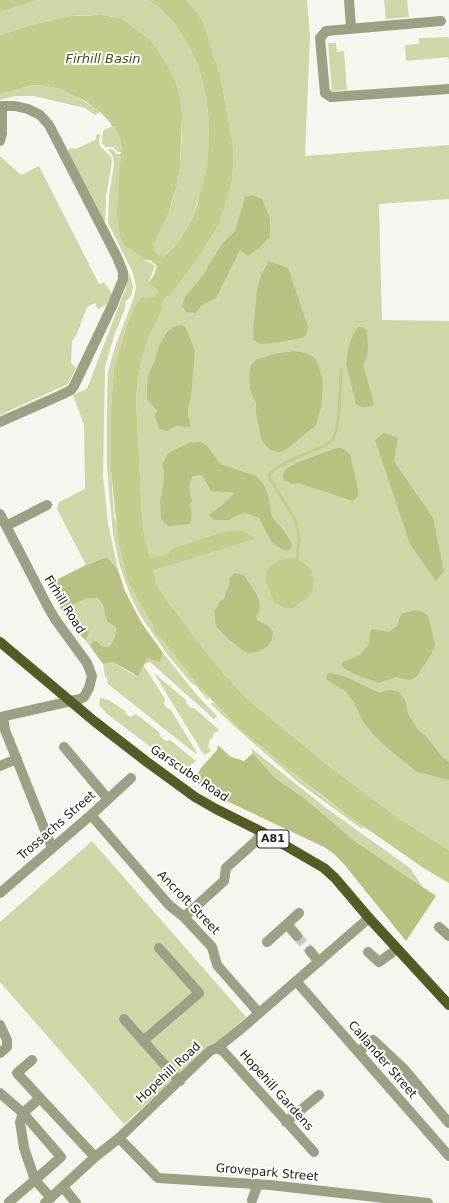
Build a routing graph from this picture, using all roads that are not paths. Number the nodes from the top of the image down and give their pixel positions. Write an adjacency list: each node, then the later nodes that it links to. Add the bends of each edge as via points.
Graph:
1 (349, 0): 3 (street)
2 (441, 21): 3 (street)
3 (351, 28): 4 (street, via 326,31 320,38 325,93 331,97)
4 (449, 89)
5 (1, 106): 6 (street); 7 (street, via 28,109 40,115 49,125 122,269 123,279 78,380 71,390)
6 (0, 141)
7 (0, 422)
8 (47, 505): 10 (street)
9 (0, 514): 10 (street, Firhill Road)
10 (6, 526): 12 (street, Firhill Road, via 47,605 90,667 92,676 89,688 84,697)
11 (0, 642): 12 (main road, Garscube Road / A81)
12 (72, 701): 13 (street); 20 (main road, Garscube Road / A81, via 147,762 195,796 216,810)
13 (1, 717): 15 (street)
14 (64, 748): 18 (street)
15 (17, 759): 16 (street); 21 (street)
16 (0, 766)
17 (131, 778): 18 (street, Trossachs Street)
18 (108, 799): 19 (street, Trossachs Street)
19 (91, 814): 21 (street, Trossachs Street); 24 (street, Ancroft Street, via 169,904)
20 (262, 832): 24 (street, via 256,841 226,868 224,881); 25 (main road, Garscube Road / A81, via 324,868)
21 (52, 848): 22 (street, Trossachs Street)
22 (0, 893)
23 (299, 913): 26 (street)
24 (184, 917): 38 (street, Ancroft Street, via 212,947 217,965)
25 (369, 918): 32 (main road, Garscube Road / A81); 35 (street, Hopehill Road)
26 (287, 924): 28 (street); 30 (street)
27 (439, 927): 29 (street)
28 (297, 936)
29 (449, 936)
30 (267, 942)
31 (160, 948): 41 (street, via 199,993)
32 (397, 948): 34 (street, via 379,962); 37 (main road, Garscube Road / A81)
33 (310, 951): 35 (street)
34 (368, 952)
35 (319, 962): 36 (street, Hopehill Road)
36 (296, 981): 38 (street, Hopehill Road); 43 (street, Callander Street)
37 (449, 1005)
38 (259, 1014): 42 (street, Hopehill Road)
39 (124, 1019): 41 (street)
40 (0, 1025): 44 (street, via 7,1040 7,1047)
41 (143, 1041): 46 (street)
42 (217, 1048): 46 (street, Hopehill Road, via 210,1051); 51 (street, Hopehill Gardens, via 223,1051)
43 (358, 1052): 52 (street, via 373,1040 405,1070); 55 (street, Callander Street)
44 (0, 1053)
45 (32, 1060): 49 (street, via 17,1073)
46 (180, 1081): 53 (street, Hopehill Road)
47 (0, 1093): 50 (street)
48 (319, 1096): 51 (street)
49 (40, 1098): 50 (street); 56 (street)
50 (23, 1113): 57 (street, via 20,1122 24,1148); 57 (street, via 61,1157)
51 (286, 1122): 54 (street, Hopehill Gardens)
52 (449, 1123)
53 (119, 1138): 56 (street, Hopehill Road); 58 (street, Grovepark Street, via 158,1178)
54 (314, 1152)
55 (449, 1156)
56 (95, 1158): 59 (street, Hopehill Road)
57 (35, 1180): 61 (street); 63 (street)
58 (258, 1184): 60 (street, Grovepark Street); 62 (street)
59 (63, 1187): 61 (street, Hopehill Road); 64 (street)
60 (345, 1199): 65 (street, Grovepark Street)
61 (48, 1200)
62 (252, 1200)
63 (9, 1202)
64 (76, 1203)
65 (428, 1203)

